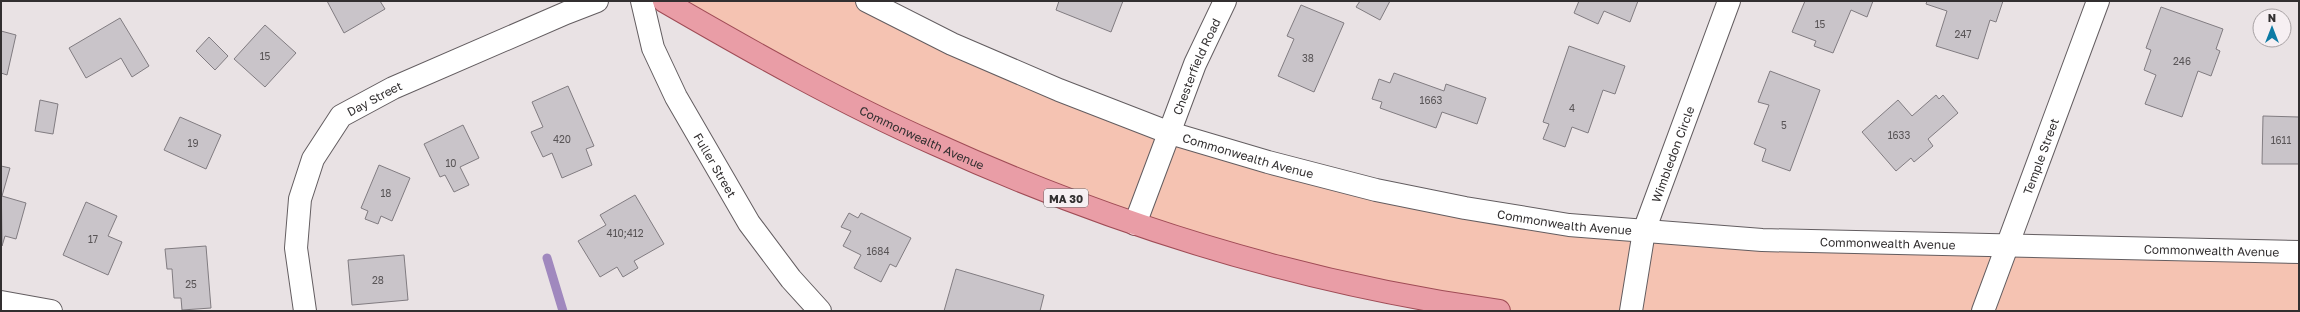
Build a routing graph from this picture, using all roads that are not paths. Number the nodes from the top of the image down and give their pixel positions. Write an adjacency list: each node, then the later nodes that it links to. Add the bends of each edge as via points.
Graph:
1 (598, 1): 15 (street, Day Street, via 393,88 341,116 313,159 300,199 296,248)
2 (642, 1): 16 (street, Fuller Street, via 653,48 676,97 750,223 791,279)
3 (664, 1): 9 (main road, Commonwealth Avenue / MA 30, via 769,60 934,144)
4 (867, 1): 8 (street, Commonwealth Avenue, via 952,44 1059,90)
5 (1225, 1): 8 (street, Chesterfield Road, via 1195,64)
6 (1729, 1): 10 (street, Wimbledon Circle)
7 (2098, 1): 11 (street, Temple Street)
8 (1170, 133): 9 (street, Chesterfield Road); 10 (street, Commonwealth Avenue, via 1376,190 1562,224)
9 (1135, 224): 17 (main road, Commonwealth Avenue / MA 30, via 1342,282)
10 (1644, 232): 11 (street, Commonwealth Avenue, via 1762,240); 18 (street, Wimbledon Circle)
11 (2008, 245): 12 (street, Commonwealth Avenue); 19 (street, Temple Street)
12 (2299, 252)
13 (1, 302): 14 (street)
14 (51, 311)
15 (305, 311)
16 (820, 311)
17 (1499, 311)
18 (1631, 311)
19 (1983, 311)

